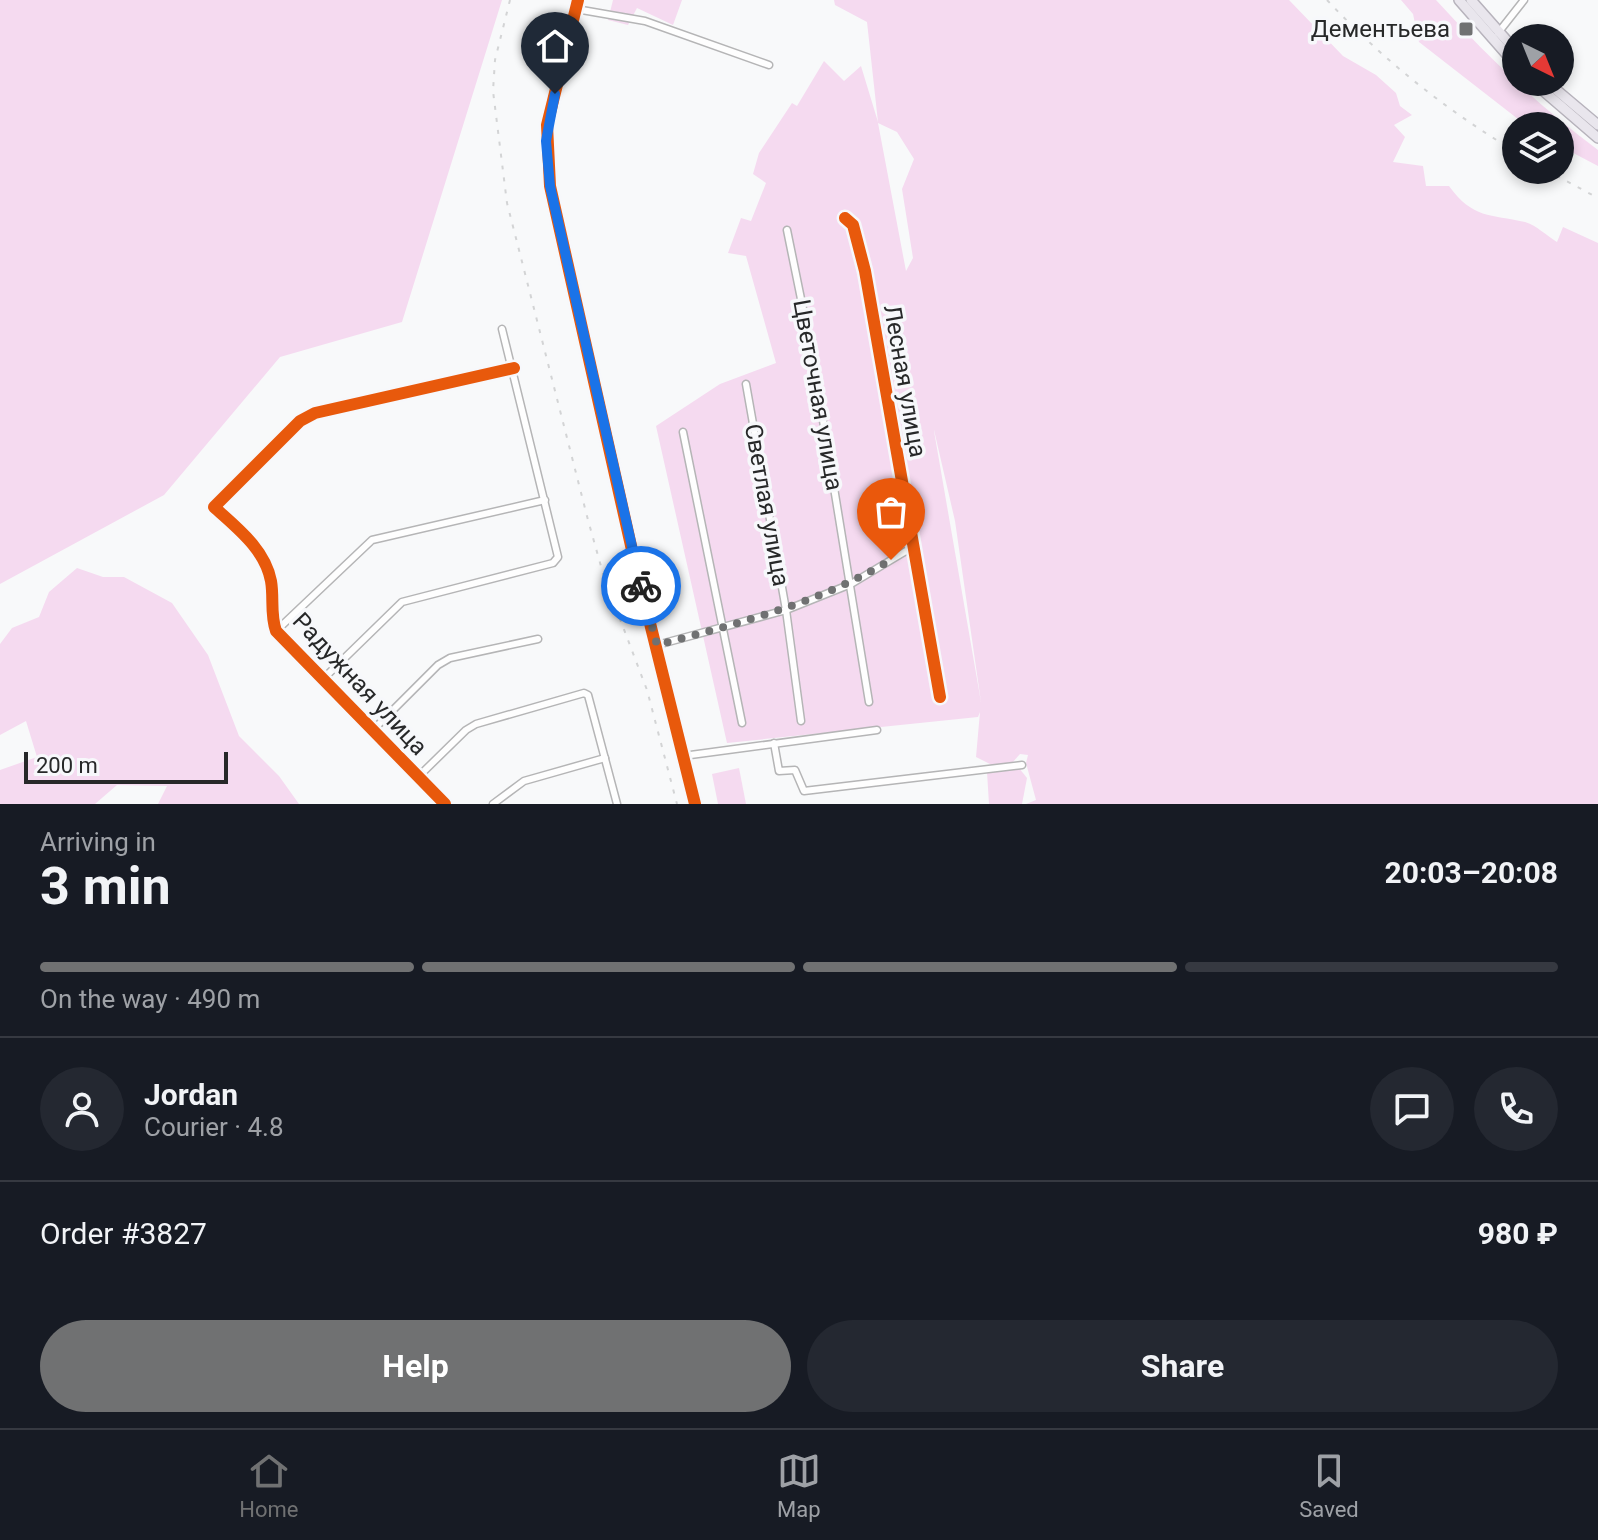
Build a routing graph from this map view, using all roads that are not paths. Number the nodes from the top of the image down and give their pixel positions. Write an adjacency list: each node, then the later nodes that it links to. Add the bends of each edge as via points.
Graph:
1 (1459, 0): 7 (highway)
2 (1471, 0): 5 (highway)
3 (1524, 0): 5 (street)
4 (577, 4): 8 (street, via 645,21); 26 (street, via 547,125 547,160 560,237)
5 (1498, 33): 6 (highway)
6 (1502, 37)
7 (1502, 50)
8 (769, 65)
9 (1549, 96): 12 (highway)
10 (1564, 96): 11 (highway)
11 (1598, 125)
12 (1598, 138)
13 (845, 218): 20 (street, Лесная улица, via 853,225 865,271)
14 (787, 230): 21 (street, Цветочная улица)
15 (502, 329): 16 (street)
16 (514, 368): 19 (street); 24 (street, Радужная улица, via 315,413 300,421 214,507 265,561)
17 (746, 384): 22 (street, Светлая улица)
18 (683, 432): 23 (street)
19 (545, 500): 24 (street, via 372,540); 27 (street, via 558,557 553,563 402,602)
20 (911, 548): 21 (street); 28 (street, Лесная улица)
21 (851, 584): 22 (street); 29 (street, Цветочная улица)
22 (786, 610): 23 (street); 30 (street, Светлая улица)
23 (723, 626): 26 (street); 31 (street)
24 (276, 631): 27 (street, Радужная улица)
25 (538, 639): 32 (street, via 450,658)
26 (657, 645): 35 (street)
27 (322, 680): 32 (street, Радужная улица)
28 (940, 697)
29 (869, 702)
30 (801, 721)
31 (742, 723)
32 (373, 730): 38 (street, Радужная улица)
33 (877, 730): 34 (street)
34 (774, 743): 35 (street); 37 (street, via 779,771 795,770 804,791)
35 (683, 756): 42 (street)
36 (605, 758): 38 (street, via 584,693 476,724); 40 (street, via 524,781); 41 (street)
37 (1022, 765)
38 (418, 777): 39 (street, Радужная улица)
39 (445, 804)
40 (493, 804)
41 (617, 804)
42 (695, 804)

